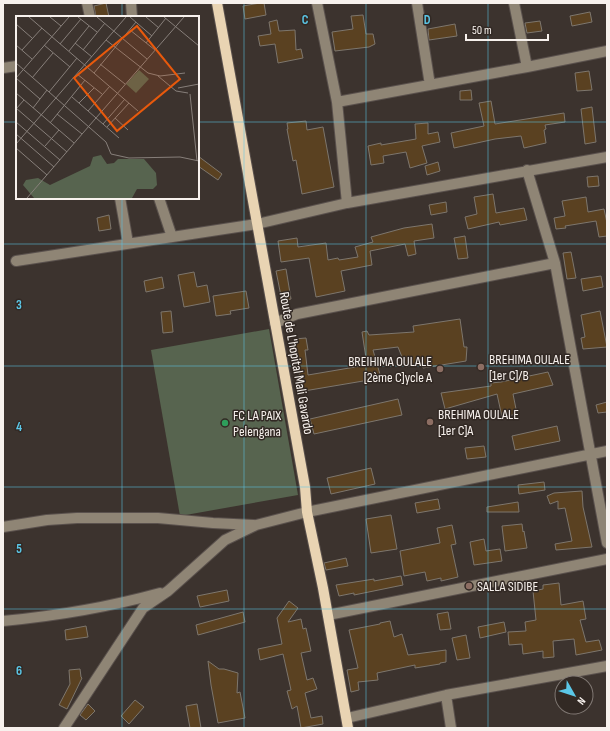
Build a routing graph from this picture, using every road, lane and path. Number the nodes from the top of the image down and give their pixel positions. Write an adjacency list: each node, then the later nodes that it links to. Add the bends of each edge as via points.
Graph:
1 (87, 3): 7 (street)
2 (131, 3): 8 (street)
3 (217, 3): 20 (main road, Route de L'hopital Mali Gavardo)
4 (317, 3): 14 (street)
5 (417, 3): 13 (street)
6 (514, 3): 11 (street)
7 (90, 16)
8 (132, 16)
9 (607, 51): 11 (street)
10 (16, 66): 12 (street)
11 (527, 67): 13 (street)
12 (3, 68)
13 (430, 85): 14 (street)
14 (337, 102): 19 (street)
15 (607, 157): 16 (street)
16 (527, 170): 19 (street); 24 (street)
17 (120, 199): 22 (street)
18 (159, 199): 21 (street)
19 (347, 202): 20 (street)
20 (257, 224): 21 (street); 25 (main road, Route de L'hopital Mali Gavardo)
21 (172, 237): 22 (street)
22 (128, 243): 23 (street)
23 (16, 261)
24 (555, 263): 25 (street, via 297,314); 27 (street)
25 (275, 323): 28 (main road, Route de L'hopital Mali Gavardo, via 305,487)
26 (607, 451): 27 (street)
27 (590, 454): 28 (street); 31 (street)
28 (307, 512): 30 (street); 34 (main road, Route de L'hopital Mali Gavardo)
29 (3, 526): 30 (street, via 77,518 158,518)
30 (256, 526): 33 (street, via 225,540)
31 (607, 543)
32 (607, 559): 34 (street)
33 (168, 591): 35 (street, via 120,604 31,619); 39 (street, via 143,608)
34 (328, 615): 38 (main road, Route de L'hopital Mali Gavardo)
35 (3, 621)
36 (607, 666): 37 (street)
37 (446, 695): 38 (street); 40 (street)
38 (348, 723)
39 (64, 728)
40 (451, 728)

